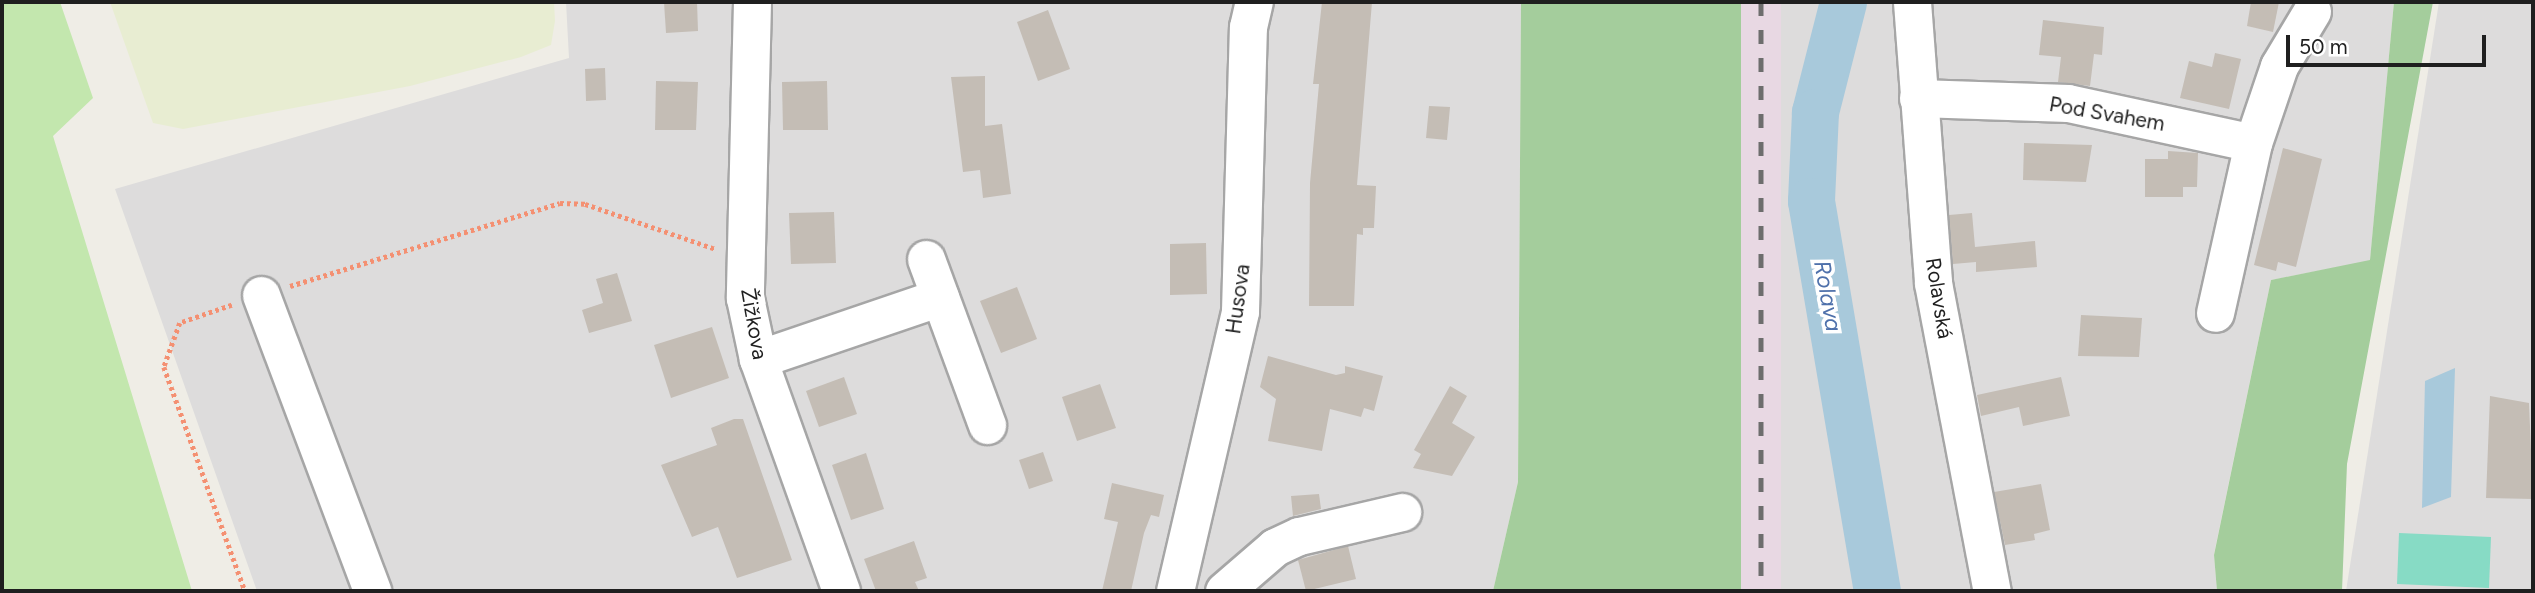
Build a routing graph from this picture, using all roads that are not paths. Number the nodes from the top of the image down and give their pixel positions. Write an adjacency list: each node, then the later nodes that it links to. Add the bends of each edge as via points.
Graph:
1 (752, 2): 11 (street, Žižkova, via 745,299)
2 (1254, 2): 16 (street, Husova, via 1248,27 1240,312)
3 (1912, 2): 5 (street, Rolavská)
4 (2312, 11): 6 (street, via 2279,66)
5 (1918, 98): 6 (street, Pod Svahem, via 2068,103); 18 (street, Rolavská, via 1933,283)
6 (2253, 143): 10 (street)
7 (926, 259): 9 (street)
8 (261, 295): 14 (street)
9 (940, 297): 11 (street); 12 (street)
10 (2215, 313)
11 (758, 359): 15 (street, Žižkova)
12 (987, 425)
13 (1402, 512): 17 (street, via 1299,536 1275,547)
14 (372, 591)
15 (841, 591)
16 (1175, 591)
17 (1224, 591)
18 (1992, 591)

